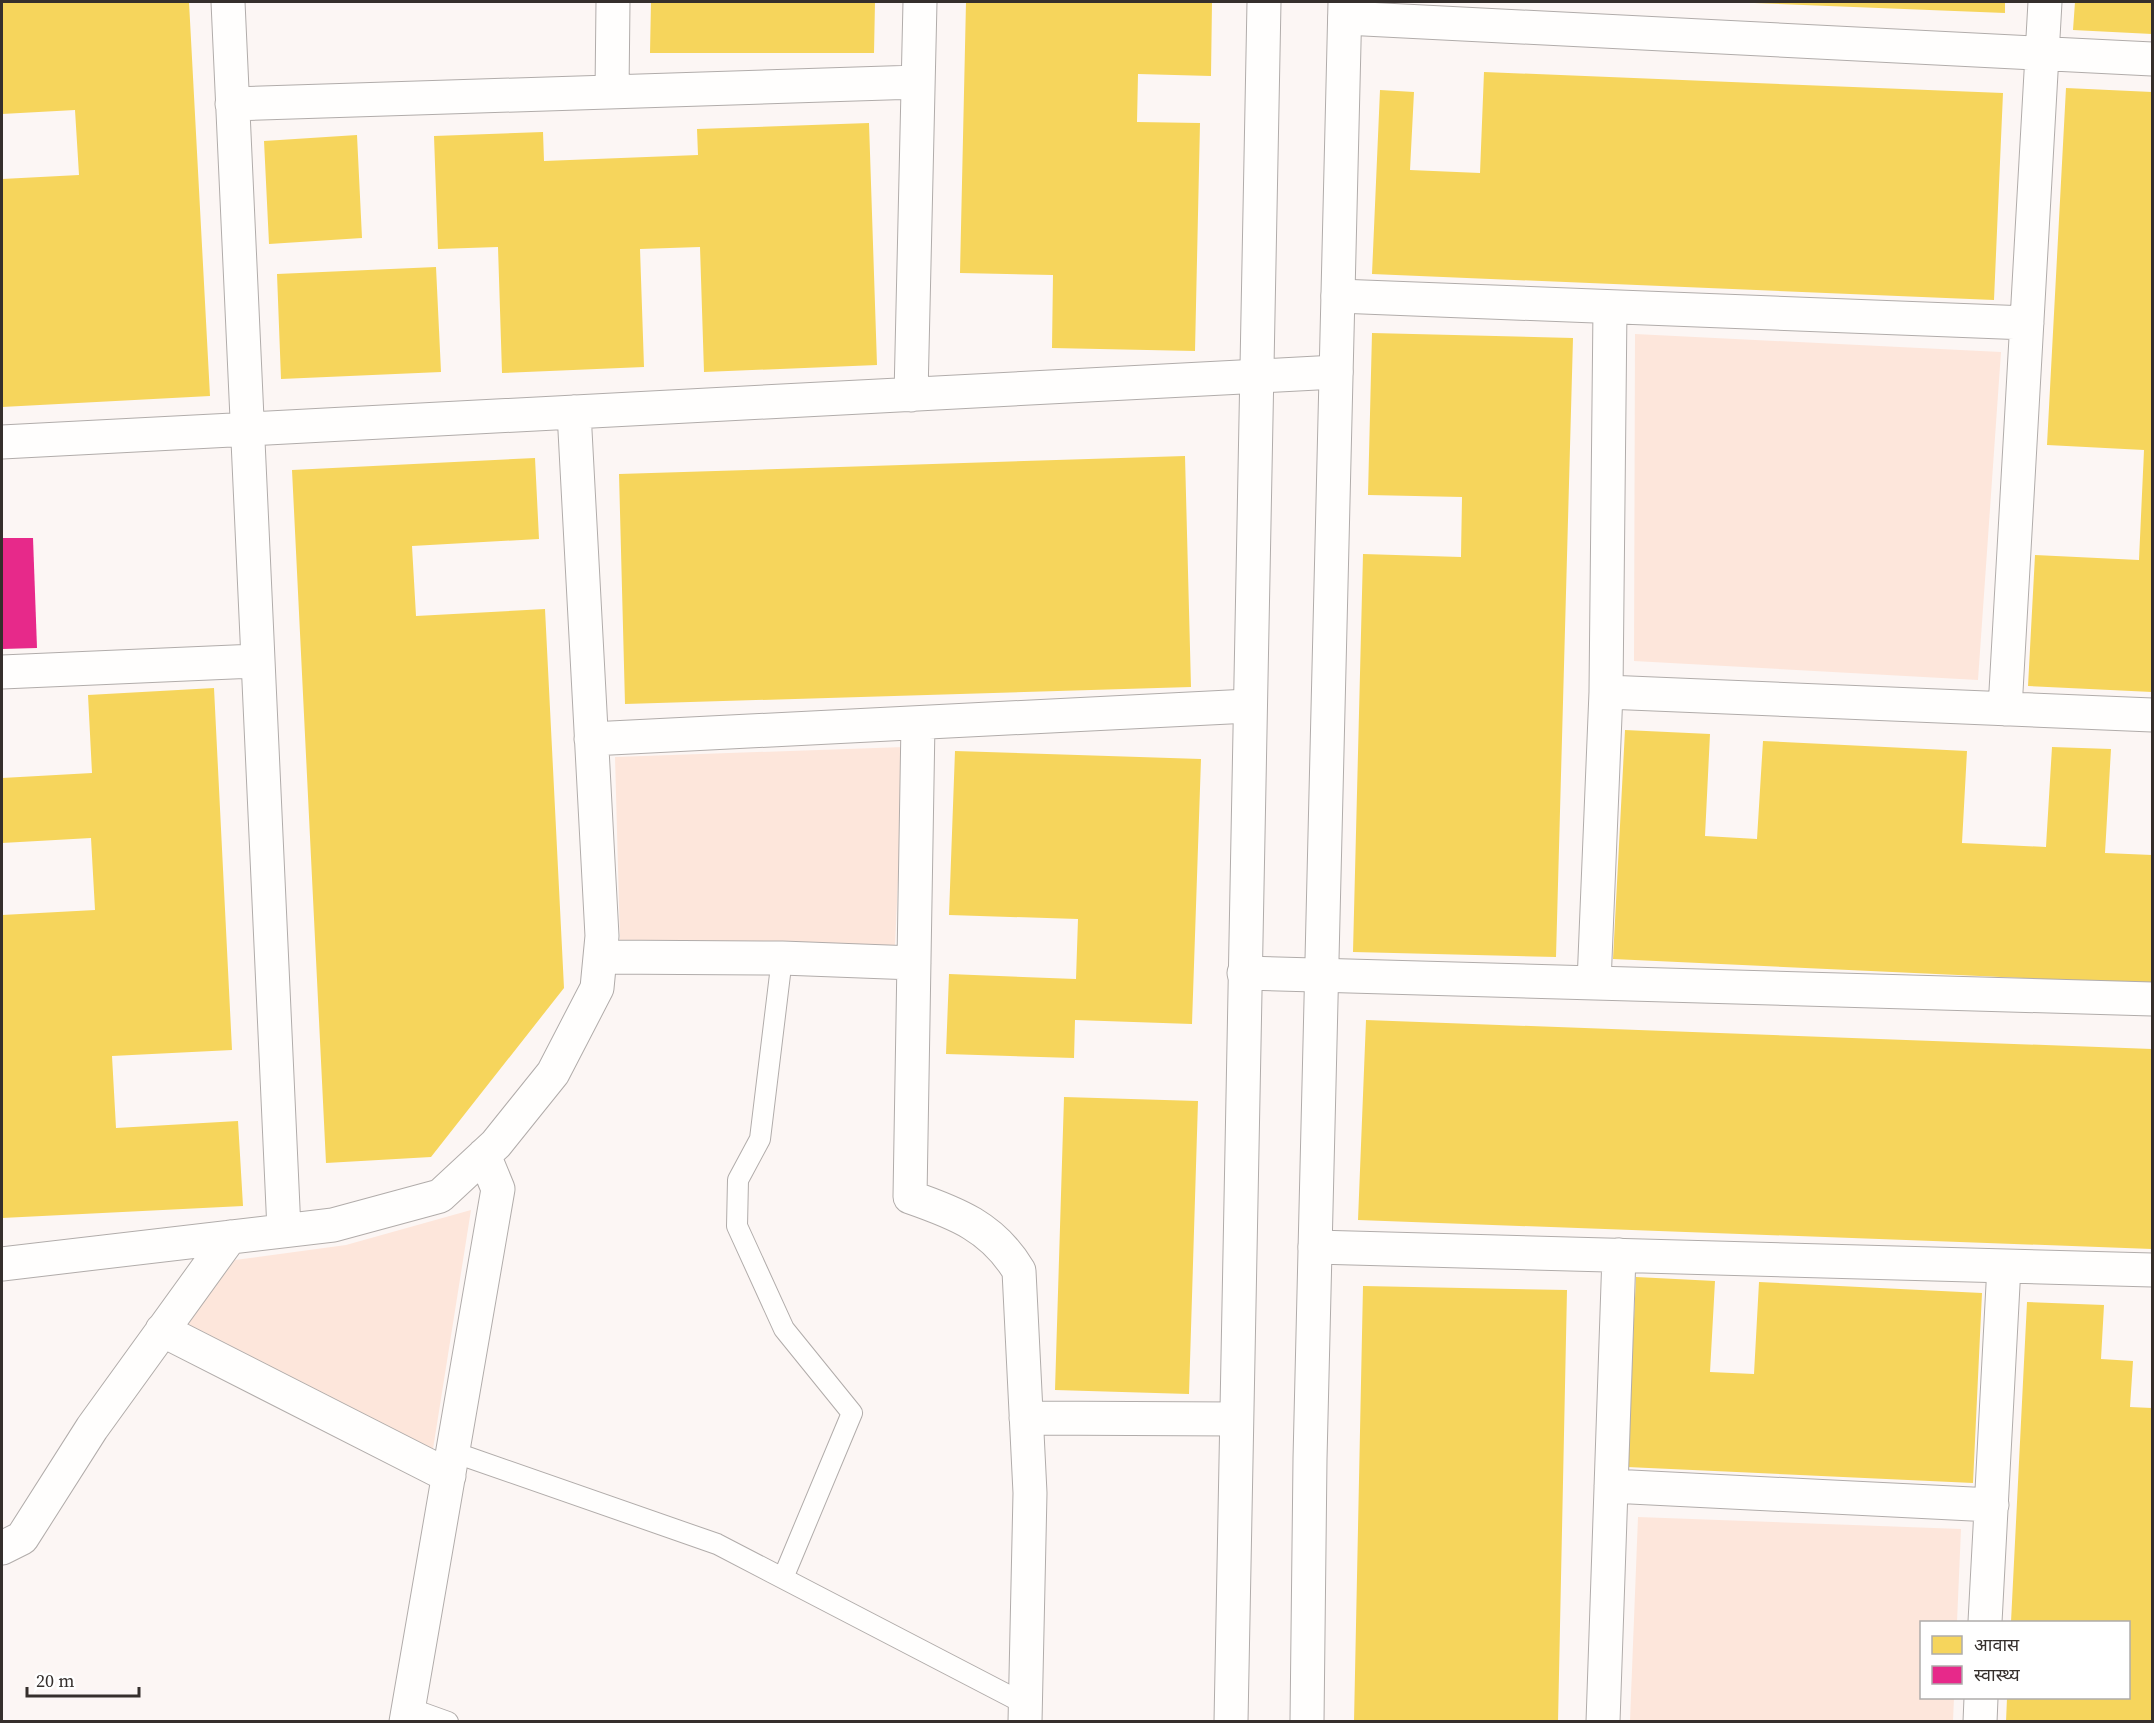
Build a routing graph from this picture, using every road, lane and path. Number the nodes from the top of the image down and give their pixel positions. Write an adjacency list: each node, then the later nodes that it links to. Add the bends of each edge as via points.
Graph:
1 (228, 2): 11 (street)
2 (614, 2): 10 (street)
3 (920, 2): 9 (street)
4 (1264, 2): 16 (street)
5 (2045, 2): 7 (street)
6 (1345, 10): 7 (street); 12 (street)
7 (2043, 53): 8 (street); 14 (street)
8 (2152, 59)
9 (918, 82): 10 (street); 17 (street)
10 (612, 92): 11 (street)
11 (232, 104): 19 (street)
12 (1338, 296): 13 (street); 15 (street)
13 (1610, 307): 14 (street); 23 (street)
14 (2027, 323): 25 (street)
15 (1336, 372): 16 (street); 33 (street)
16 (1255, 376): 17 (street); 24 (street)
17 (911, 395): 18 (street)
18 (574, 412): 19 (street); 28 (street)
19 (247, 429): 20 (street); 21 (street)
20 (2, 442)
21 (258, 661): 22 (street); 37 (street)
22 (2, 672)
23 (1606, 692): 25 (street); 34 (street)
24 (1249, 706): 27 (street); 32 (street)
25 (2005, 709): 26 (street)
26 (2152, 715)
27 (918, 723): 28 (street); 31 (street)
28 (591, 739): 29 (street)
29 (600, 957): 30 (street); 36 (street, via 597,988 553,1073)
30 (782, 958): 31 (street); 51 (lane, via 760,1139 738,1180 737,1226 784,1329 852,1413)
31 (914, 963): 45 (street, via 910,1197 960,1215 1006,1248 1019,1271)
32 (1244, 973): 33 (street); 46 (street)
33 (1321, 976): 34 (street); 39 (street)
34 (1594, 983): 35 (street)
35 (2152, 999)
36 (484, 1155): 37 (street, via 440,1196 333,1225); 47 (street, via 498,1188)
37 (284, 1230): 38 (street)
38 (230, 1237): 41 (street); 44 (street)
39 (1315, 1246): 40 (street); 58 (street)
40 (1619, 1255): 42 (street); 48 (street)
41 (2, 1264)
42 (2004, 1266): 43 (street); 49 (street)
43 (2152, 1270)
44 (162, 1330): 47 (street); 50 (street, via 92,1428 22,1538)
45 (1026, 1418): 46 (street); 54 (street, via 1030,1493)
46 (1236, 1419): 57 (street)
47 (451, 1464): 51 (lane, via 717,1544); 55 (street)
48 (1611, 1486): 49 (street); 59 (street)
49 (1992, 1505): 52 (street)
50 (2, 1548)
51 (783, 1578): 54 (lane)
52 (1985, 1621)
53 (1981, 1699): 60 (street)
54 (1025, 1713)
55 (407, 1715): 56 (lane)
56 (448, 1722)
57 (1231, 1722)
58 (1307, 1722)
59 (1603, 1722)
60 (1980, 1722)

